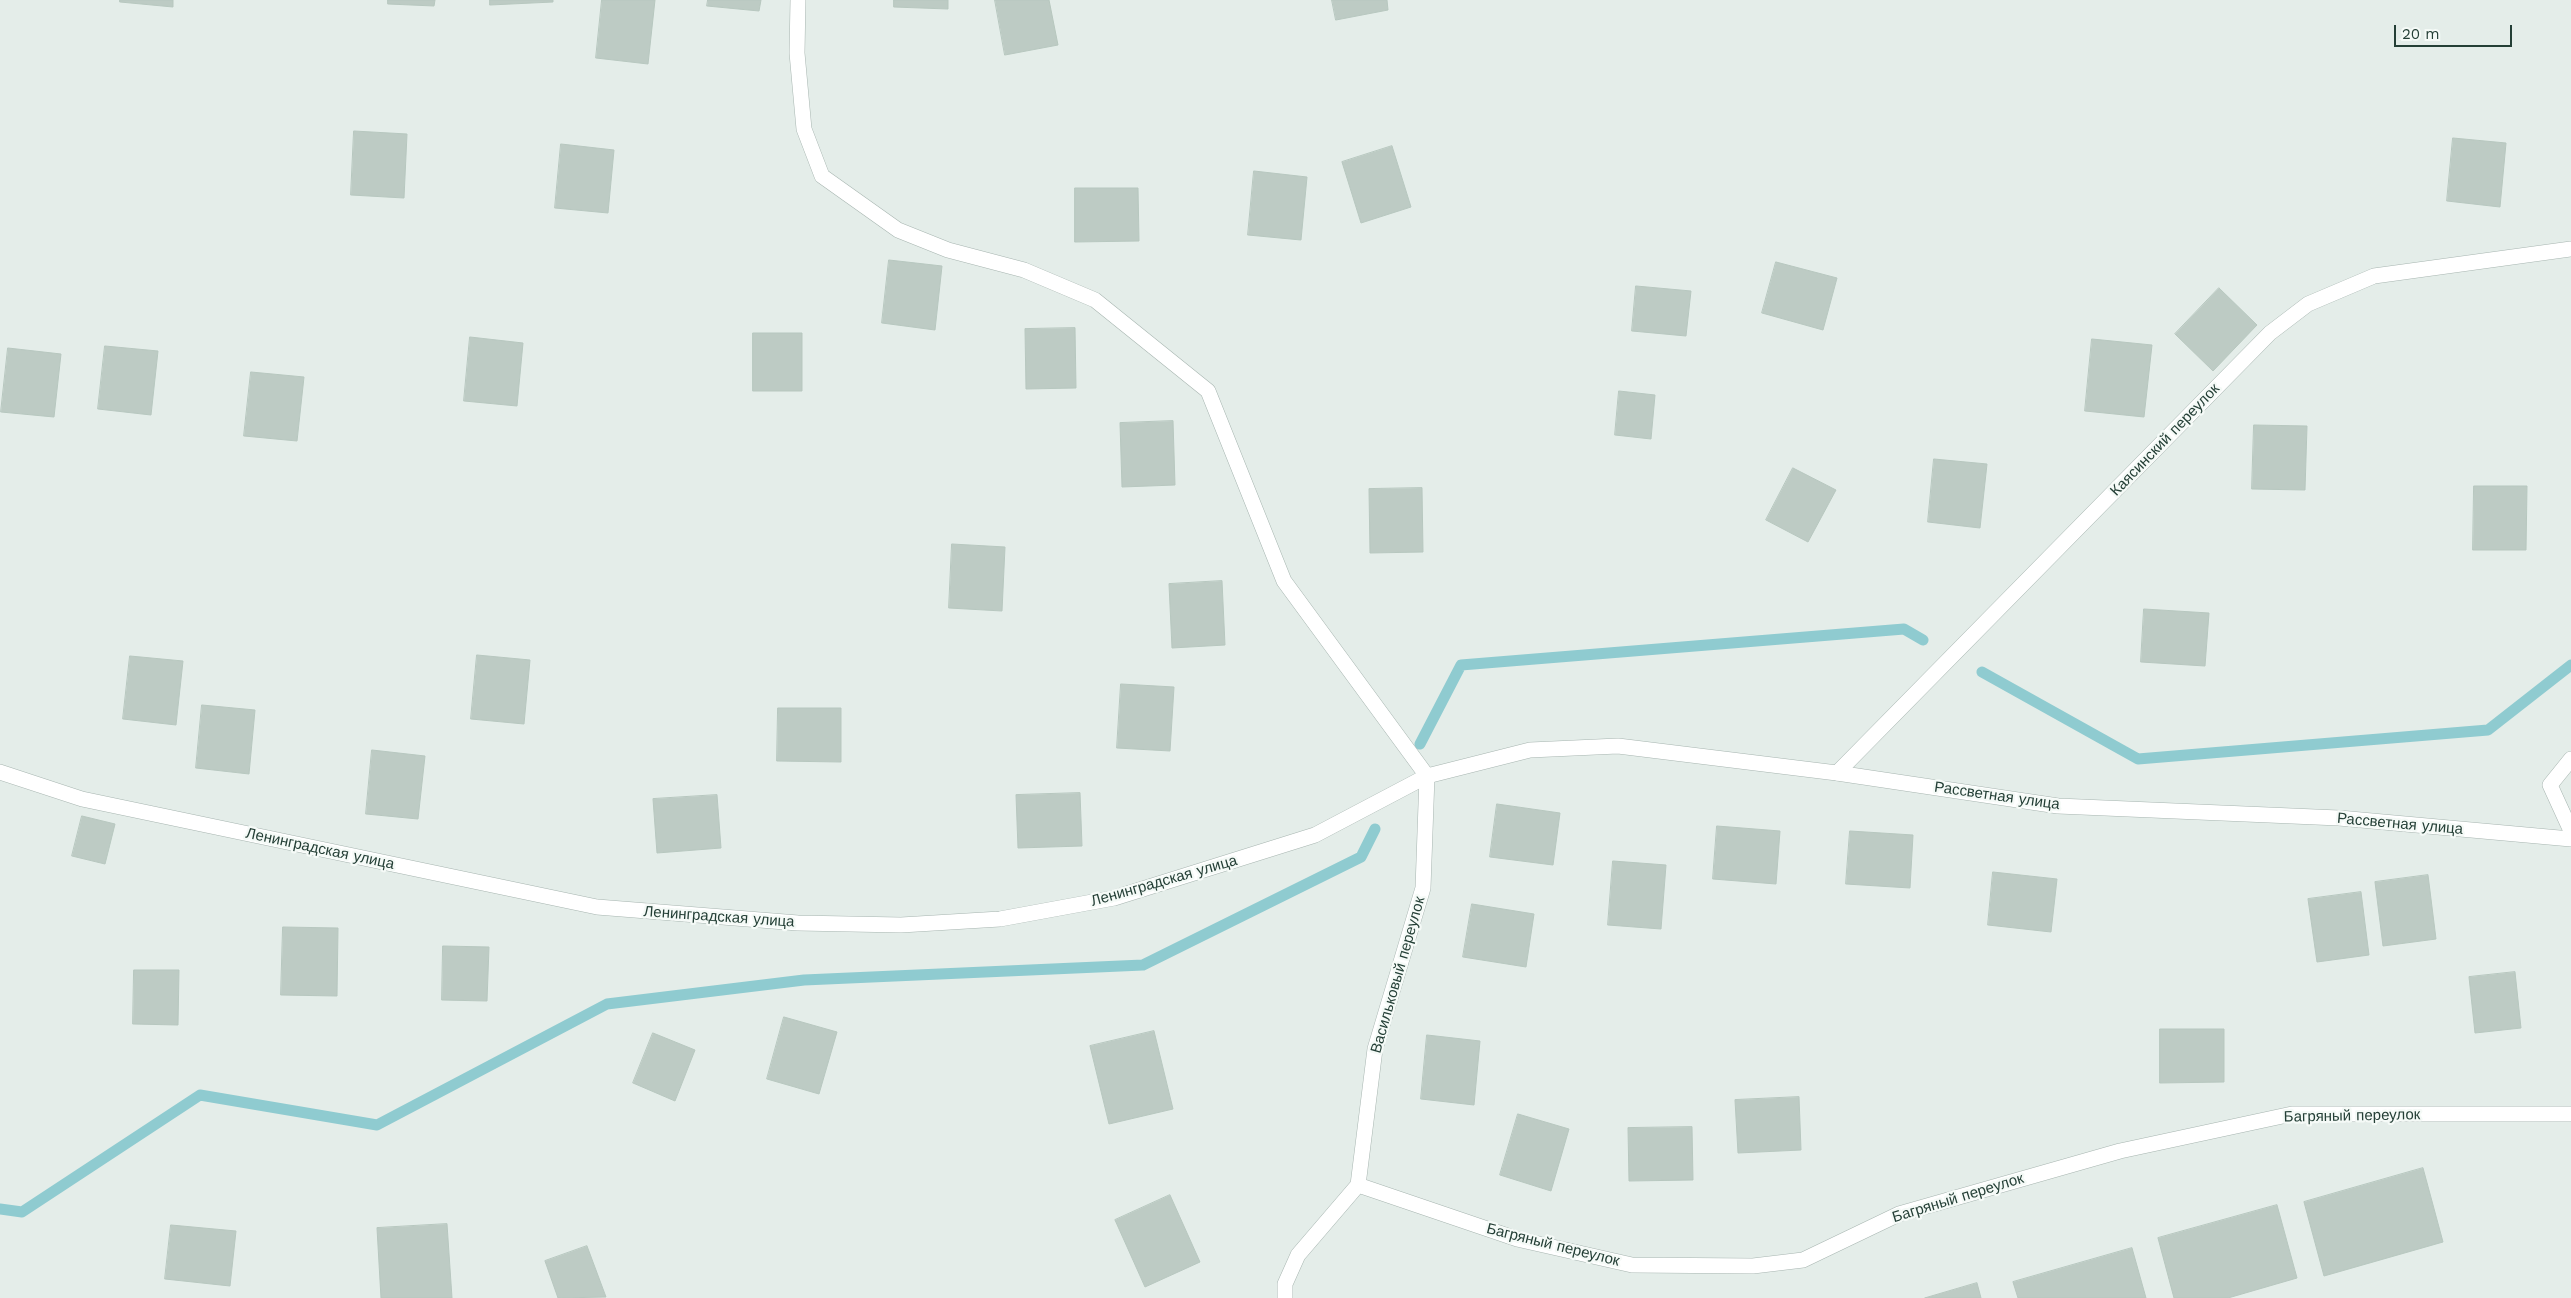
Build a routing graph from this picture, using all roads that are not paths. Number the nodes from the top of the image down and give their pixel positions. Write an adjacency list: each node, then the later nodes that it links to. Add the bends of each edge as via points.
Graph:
1 (798, 0): 6 (street, via 797,53 804,129 822,176 898,230 948,250 1024,270 1095,300 1208,391 1284,581)
2 (2571, 250): 5 (street, Каясинский переулок, via 2374,276 2308,304 2270,333)
3 (2571, 759): 7 (street, via 2550,785)
4 (0, 772): 6 (street, Ленинградская улица, via 82,799 596,907 798,923 901,925 1000,919 1114,898 1315,835)
5 (1837, 773): 6 (street, Рассветная улица, via 1618,746 1530,750); 8 (street, Рассветная улица, via 2058,806 2339,818)
6 (1427, 776): 10 (street, Васильковый переулок, via 1423,888 1375,1049)
7 (2571, 831)
8 (2571, 839)
9 (2571, 1114): 10 (street, Багряный переулок, via 2292,1114 2120,1151 1899,1214 1803,1260 1753,1266 1632,1265 1517,1239)
10 (1358, 1185): 11 (street, via 1298,1255 1284,1284)
11 (1285, 1298)

